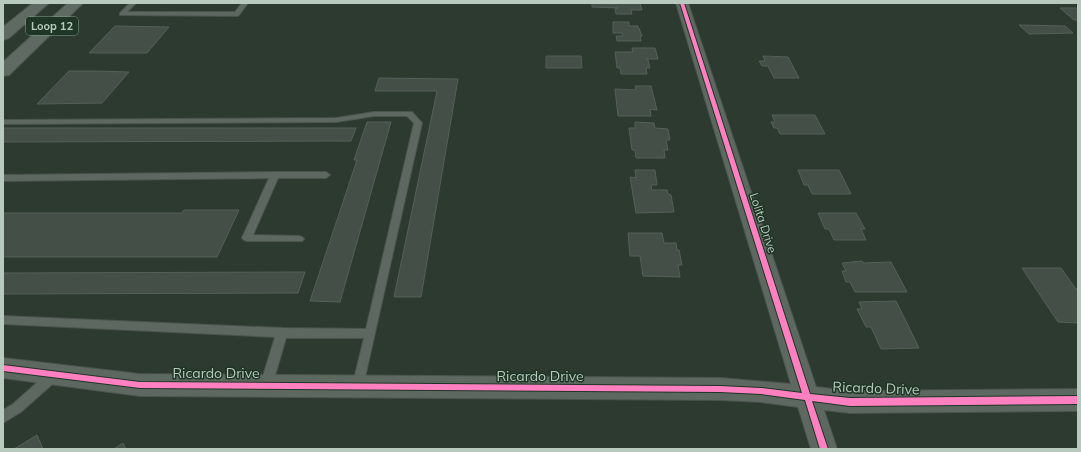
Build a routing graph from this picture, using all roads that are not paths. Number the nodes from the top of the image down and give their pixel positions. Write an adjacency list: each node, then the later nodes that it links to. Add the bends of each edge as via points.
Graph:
1 (42, 3): 6 (main road, Loop 12)
2 (76, 3): 7 (main road, Loop 12)
3 (133, 3): 4 (lane, via 122,14 237,14)
4 (245, 3)
5 (682, 3): 20 (street, Lolita Drive)
6 (3, 35)
7 (3, 71)
8 (3, 122): 15 (lane, via 336,120 374,114 409,114 418,123)
9 (275, 175): 10 (lane); 11 (lane); 12 (lane, via 247,238)
10 (326, 175)
11 (3, 178)
12 (299, 239)
13 (3, 320): 14 (lane)
14 (282, 333): 15 (lane); 18 (lane)
15 (370, 334): 19 (lane)
16 (3, 368): 17 (street, Ricardo Drive)
17 (52, 376): 18 (street, Ricardo Drive, via 140,385); 22 (lane, via 17,408)
18 (266, 386): 19 (street, Ricardo Drive)
19 (358, 387): 20 (street, Ricardo Drive, via 720,389)
20 (806, 396): 21 (street, Ricardo Drive, via 850,402); 23 (street, Lolita Drive)
21 (1078, 400)
22 (3, 417)
23 (824, 449)

